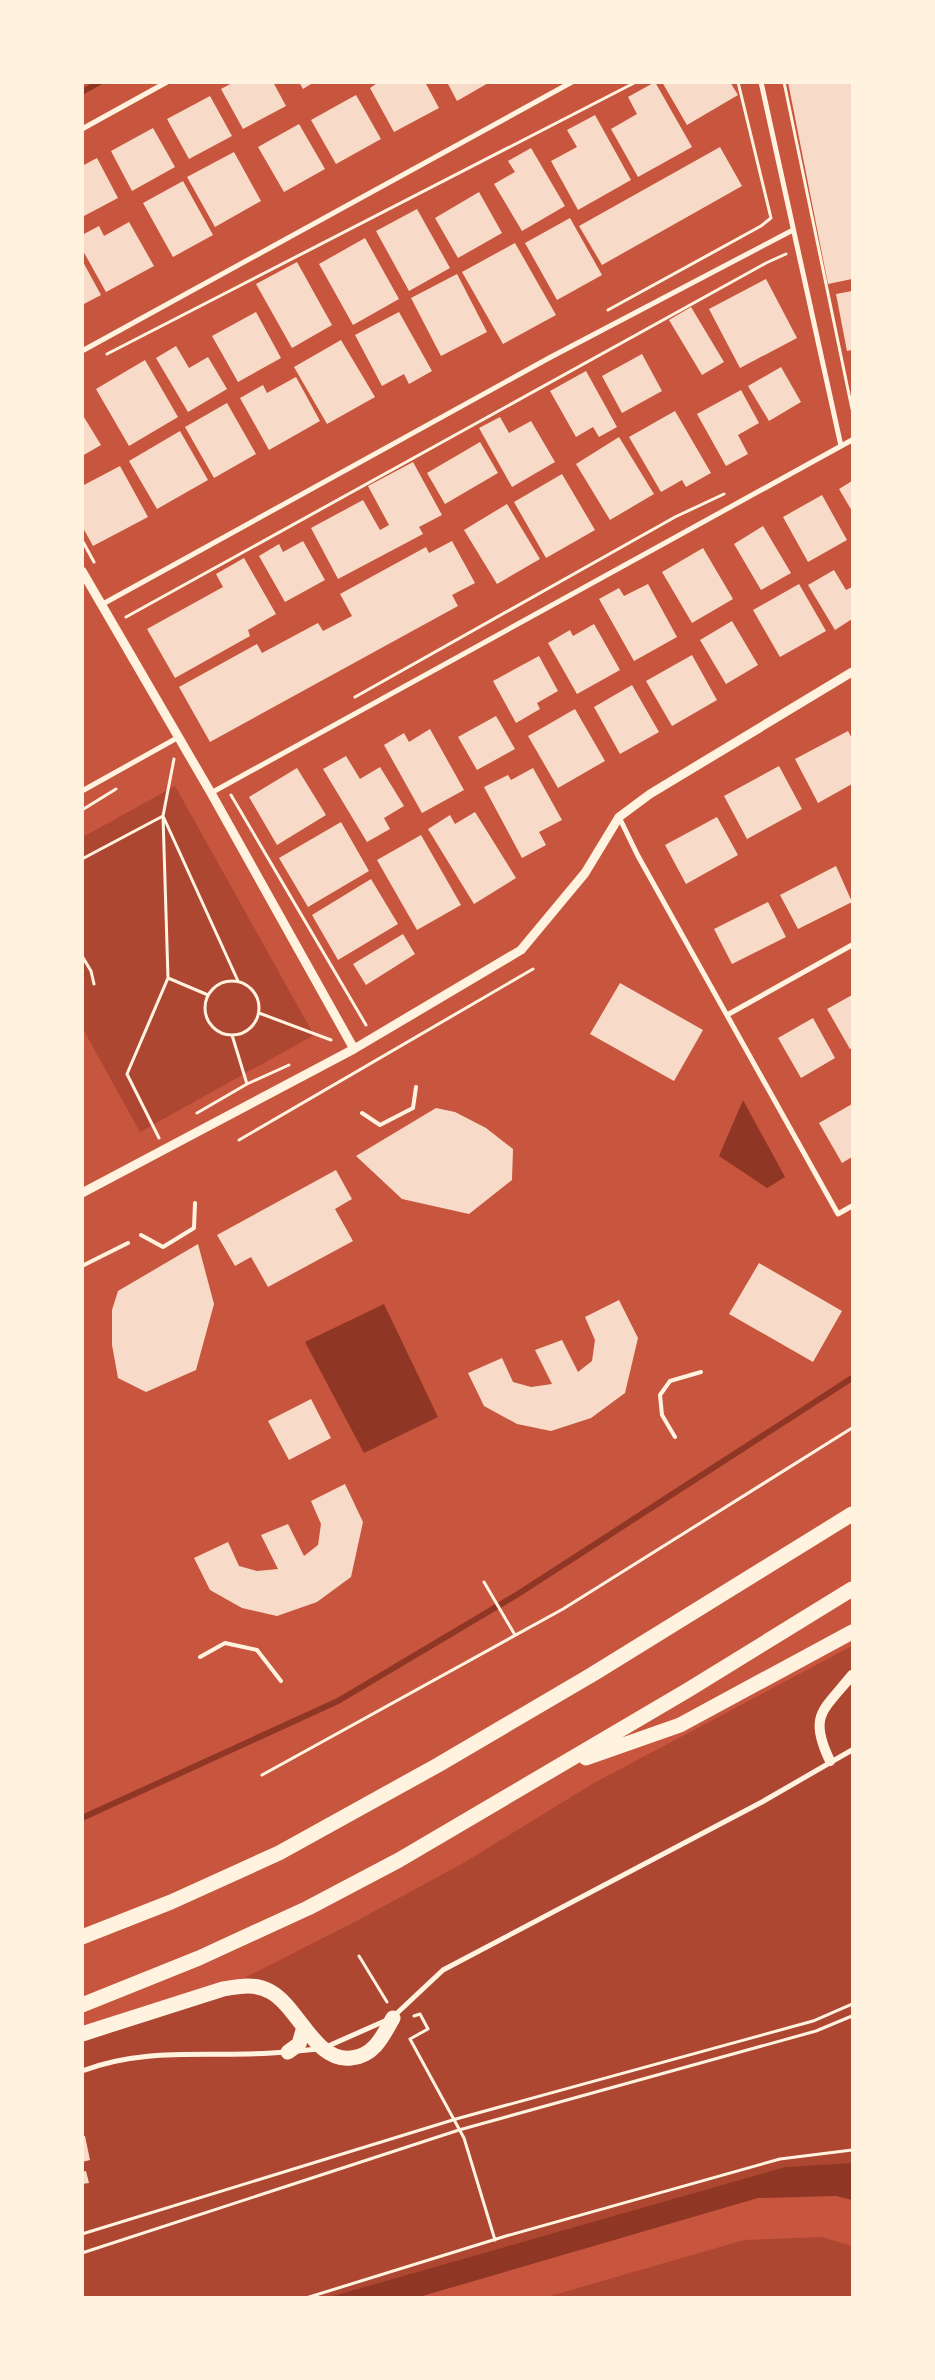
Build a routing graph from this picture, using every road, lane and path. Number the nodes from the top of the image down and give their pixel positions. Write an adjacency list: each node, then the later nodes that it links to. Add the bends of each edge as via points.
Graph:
1 (167, 82): 7 (street)
2 (572, 82): 11 (street)
3 (636, 82): 12 (path)
4 (738, 82): 10 (path, via 771,218)
5 (761, 82): 8 (street)
6 (784, 82): 13 (path)
7 (82, 129)
8 (793, 230): 15 (street); 18 (street, via 549,358)
9 (789, 261): 19 (path, via 786,254 766,263)
10 (604, 312)
11 (82, 351)
12 (100, 358)
13 (852, 409)
14 (852, 440): 15 (street)
15 (841, 446): 25 (street)
16 (729, 491): 21 (path, via 675,517)
17 (82, 571): 18 (street)
18 (101, 605): 22 (street)
19 (126, 617)
20 (852, 672): 27 (street, via 650,794)
21 (348, 701)
22 (177, 738): 24 (street); 25 (street)
23 (174, 758): 26 (path)
24 (82, 791)
25 (210, 793): 40 (street)
26 (163, 816): 28 (path); 32 (path); 33 (path)
27 (620, 817): 37 (street); 40 (street, via 585,873 521,950)
28 (82, 859)
29 (852, 945): 37 (street)
30 (82, 956): 34 (path)
31 (533, 969): 44 (path)
32 (168, 978): 35 (path); 45 (path, via 127,1074)
33 (238, 981): 35 (path, via 221,983); 36 (path, via 252,989)
34 (94, 984)
35 (208, 995): 38 (path, via 206,1012 209,1021 214,1028)
36 (259, 1013): 38 (path, via 249,1029); 39 (path)
37 (726, 1016): 48 (street, via 838,1214)
38 (232, 1035): 42 (path)
39 (331, 1040)
40 (354, 1049): 42 (street)
41 (416, 1087): 43 (lane, via 413,1108 380,1124)
42 (252, 1102): 45 (street)
43 (362, 1113)
44 (240, 1140)
45 (165, 1149): 46 (street)
46 (82, 1193)
47 (195, 1203): 49 (lane, via 194,1228 163,1246)
48 (852, 1206)
49 (141, 1236)
50 (128, 1243): 51 (lane)
51 (82, 1266)
52 (701, 1372): 54 (lane, via 670,1381 660,1395 662,1415)
53 (852, 1428): 59 (path, via 563,1609)
54 (675, 1437)
55 (852, 1514): 67 (highway, via 438,1766 279,1853 171,1902)
56 (484, 1582): 59 (path)
57 (852, 1589): 65 (highway)
58 (852, 1632): 65 (highway, via 680,1725)
59 (515, 1635): 66 (path)
60 (200, 1657): 62 (lane, via 225,1643 257,1650)
61 (852, 1675): 64 (main road, via 821,1714 818,1727)
62 (280, 1681)
63 (852, 1750): 64 (street)
64 (830, 1761): 71 (street, via 762,1802 443,1970)
65 (554, 1770): 70 (highway, via 399,1860 308,1908 199,1958)
66 (262, 1775)
67 (82, 1937)
68 (359, 1956): 71 (path)
69 (852, 2004): 78 (path, via 813,2020)
70 (82, 2005)
71 (394, 2016): 75 (street); 75 (highway, via 383,2036 366,2054 357,2058 339,2058); 78 (path, via 401,2024 420,2014 428,2029 410,2039)
72 (852, 2016): 79 (path, via 816,2031)
73 (304, 2027): 74 (highway, via 272,1992 241,1986); 75 (highway); 76 (highway, via 299,2044)
74 (82, 2034)
75 (323, 2048): 76 (street)
76 (288, 2052): 77 (street, via 249,2056 165,2054 129,2058)
77 (82, 2071)
78 (456, 2119): 79 (path); 81 (path)
79 (460, 2130): 82 (path); 83 (path)
80 (852, 2150): 82 (path, via 780,2159)
81 (82, 2234)
82 (495, 2240): 84 (path)
83 (82, 2253)
84 (306, 2298)

